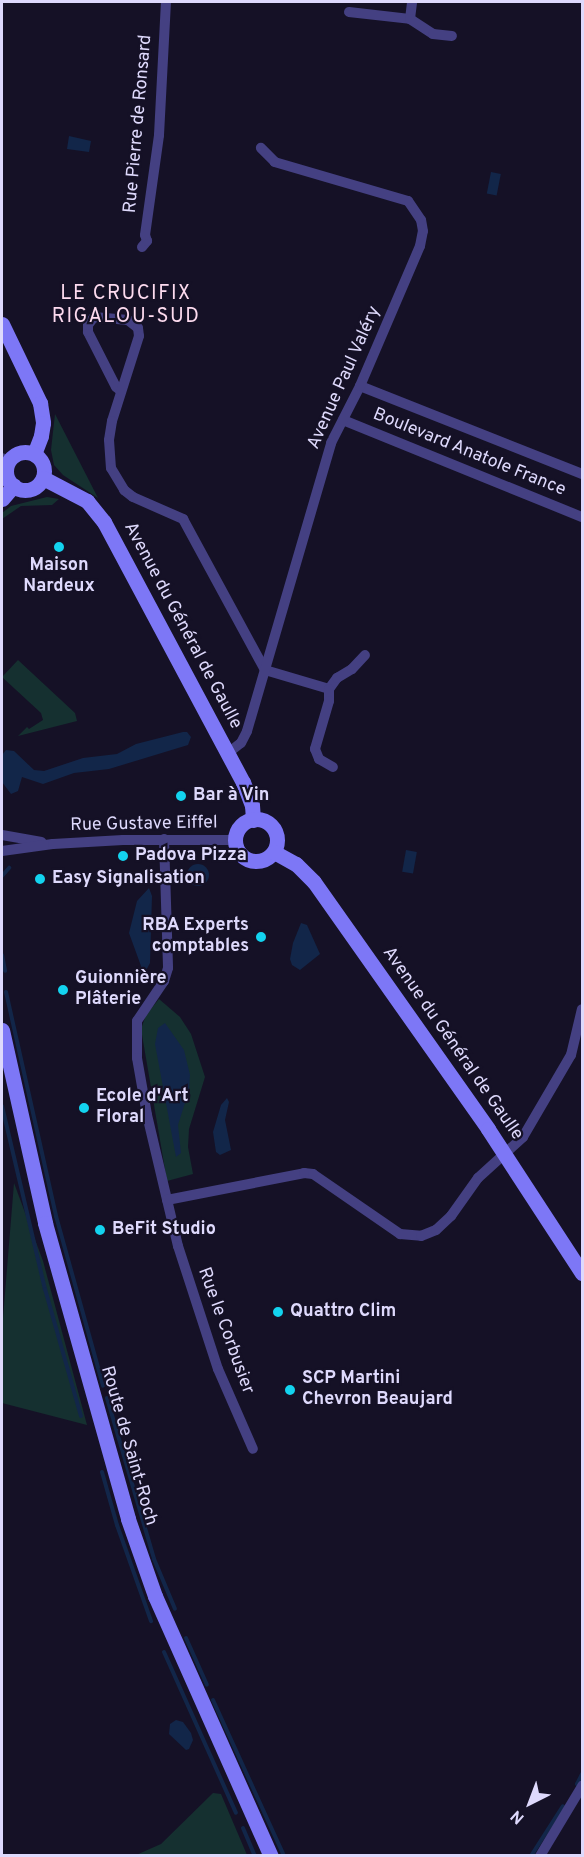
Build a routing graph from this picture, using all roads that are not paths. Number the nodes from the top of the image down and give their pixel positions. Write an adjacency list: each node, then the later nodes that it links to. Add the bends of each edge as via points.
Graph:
1 (166, 2): 7 (street, Rue Pierre de Ronsard, via 159,135 147,241)
2 (412, 2): 4 (street)
3 (349, 12): 4 (street)
4 (410, 19): 5 (street, via 433,34)
5 (452, 36)
6 (261, 148): 9 (street, Avenue Paul Valéry, via 275,162 408,201 421,220 420,246)
7 (142, 247)
8 (2, 324): 12 (street, via 40,403 42,436)
9 (360, 386): 11 (street, Avenue Paul Valéry); 14 (street, Boulevard Anatole France)
10 (121, 391): 10 (street, via 139,336 138,328 128,320 94,317 88,332); 20 (street, via 109,440 111,468 133,497 183,519)
11 (343, 420): 18 (street, Boulevard Anatole France); 20 (street, Avenue Paul Valéry, via 331,443)
12 (34, 454): 13 (street, via 18,453); 15 (street, via 42,462)
13 (5, 459): 16 (street, via 8,477)
14 (582, 474)
15 (43, 478): 16 (street, via 30,489); 22 (street, Avenue du Général de Gaulle, via 87,501 100,517)
16 (14, 485): 17 (street)
17 (2, 499)
18 (582, 517)
19 (365, 656): 21 (street)
20 (265, 670): 21 (street); 22 (street, Avenue Paul Valéry, via 244,738)
21 (329, 689): 23 (street, via 315,749 319,759)
22 (228, 753): 24 (street, Avenue du Général de Gaulle, via 252,805)
23 (333, 767)
24 (253, 820): 27 (street, via 242,824); 30 (street, via 272,826 277,839)
25 (2, 835): 28 (street, Rue Gustave Eiffel)
26 (164, 839): 27 (street, Rue Gustave Eiffel); 28 (street, Rue Gustave Eiffel); 34 (street, Rue le Corbusier, via 168,968 159,989 139,1014 136,1040 147,1115)
27 (235, 840): 30 (street, via 238,852 247,859 259,861)
28 (53, 844): 29 (street, Rue Gustave Eiffel)
29 (2, 851)
30 (273, 852): 33 (street, Avenue du Général de Gaulle, via 296,864 314,882)
31 (582, 1009): 33 (street, via 571,1056 523,1137)
32 (2, 1030): 38 (street, Route de Saint-Roch, via 45,1223 128,1519 155,1596)
33 (506, 1155): 34 (street, via 478,1178 444,1224 421,1236 400,1234 313,1174); 35 (street, Avenue du Général de Gaulle)
34 (167, 1200): 36 (street, Rue le Corbusier, via 191,1292)
35 (582, 1273)
36 (253, 1449)
37 (582, 1786): 39 (street)
38 (271, 1856)
39 (540, 1856)

